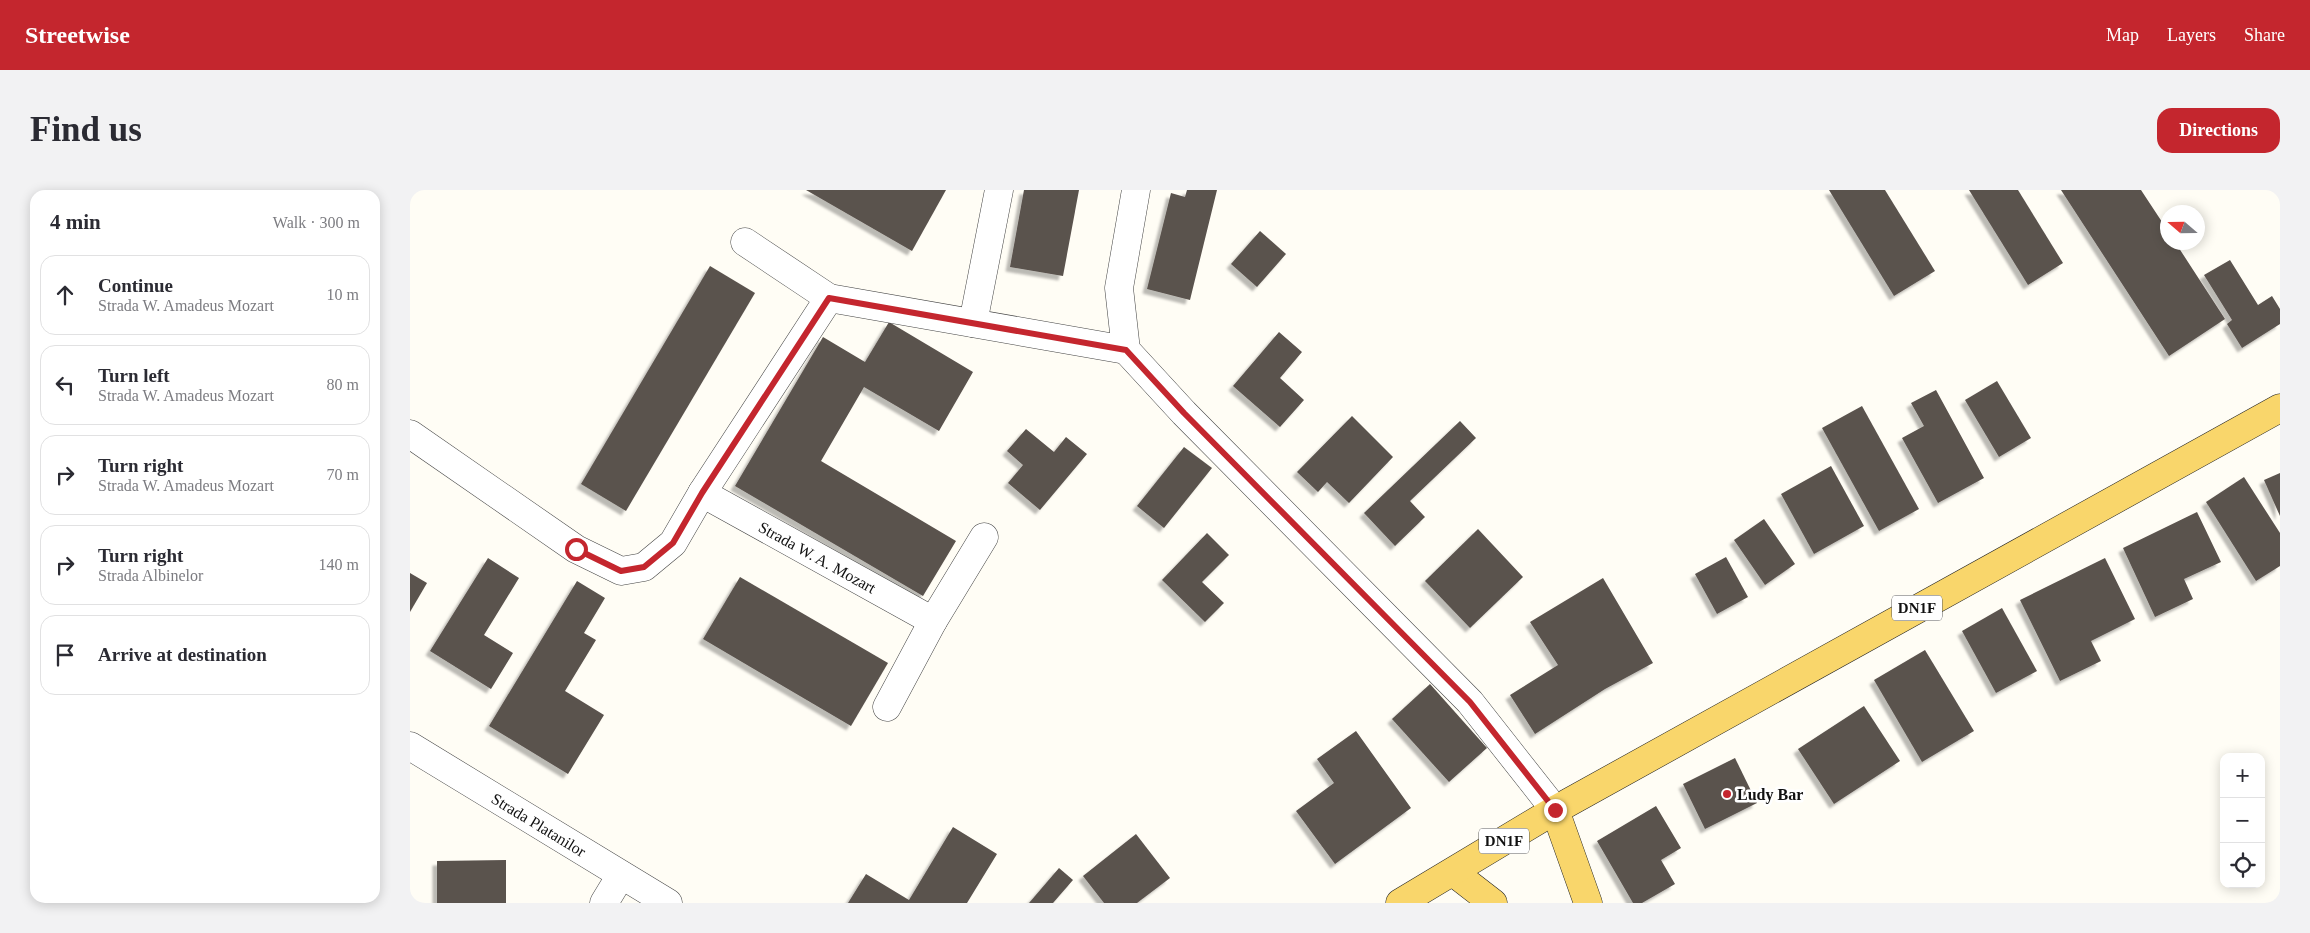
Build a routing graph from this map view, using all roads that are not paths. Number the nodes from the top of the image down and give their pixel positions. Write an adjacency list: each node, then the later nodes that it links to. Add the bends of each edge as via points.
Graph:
1 (999, 190): 5 (street)
2 (1136, 190): 6 (street, via 1118,288)
3 (745, 242): 4 (street)
4 (829, 298): 5 (street); 9 (street)
5 (973, 323): 6 (street)
6 (1126, 350): 14 (street, via 1184,413 1470,702)
7 (2280, 408): 14 (main road, DN1F)
8 (410, 434): 9 (street, via 576,549 621,571 644,567 673,543)
9 (702, 493): 11 (street, Strada W. A. Mozart)
10 (984, 537): 11 (street)
11 (933, 621): 12 (street)
12 (888, 707)
13 (410, 746): 16 (street, Strada Platanilor)
14 (1555, 810): 15 (main road, DN1F); 21 (main road)
15 (1453, 872): 19 (main road, DN1F); 20 (main road)
16 (621, 875): 17 (street); 18 (street, Strada Platanilor)
17 (604, 903)
18 (668, 903)
19 (1400, 903)
20 (1493, 903)
21 (1588, 903)

